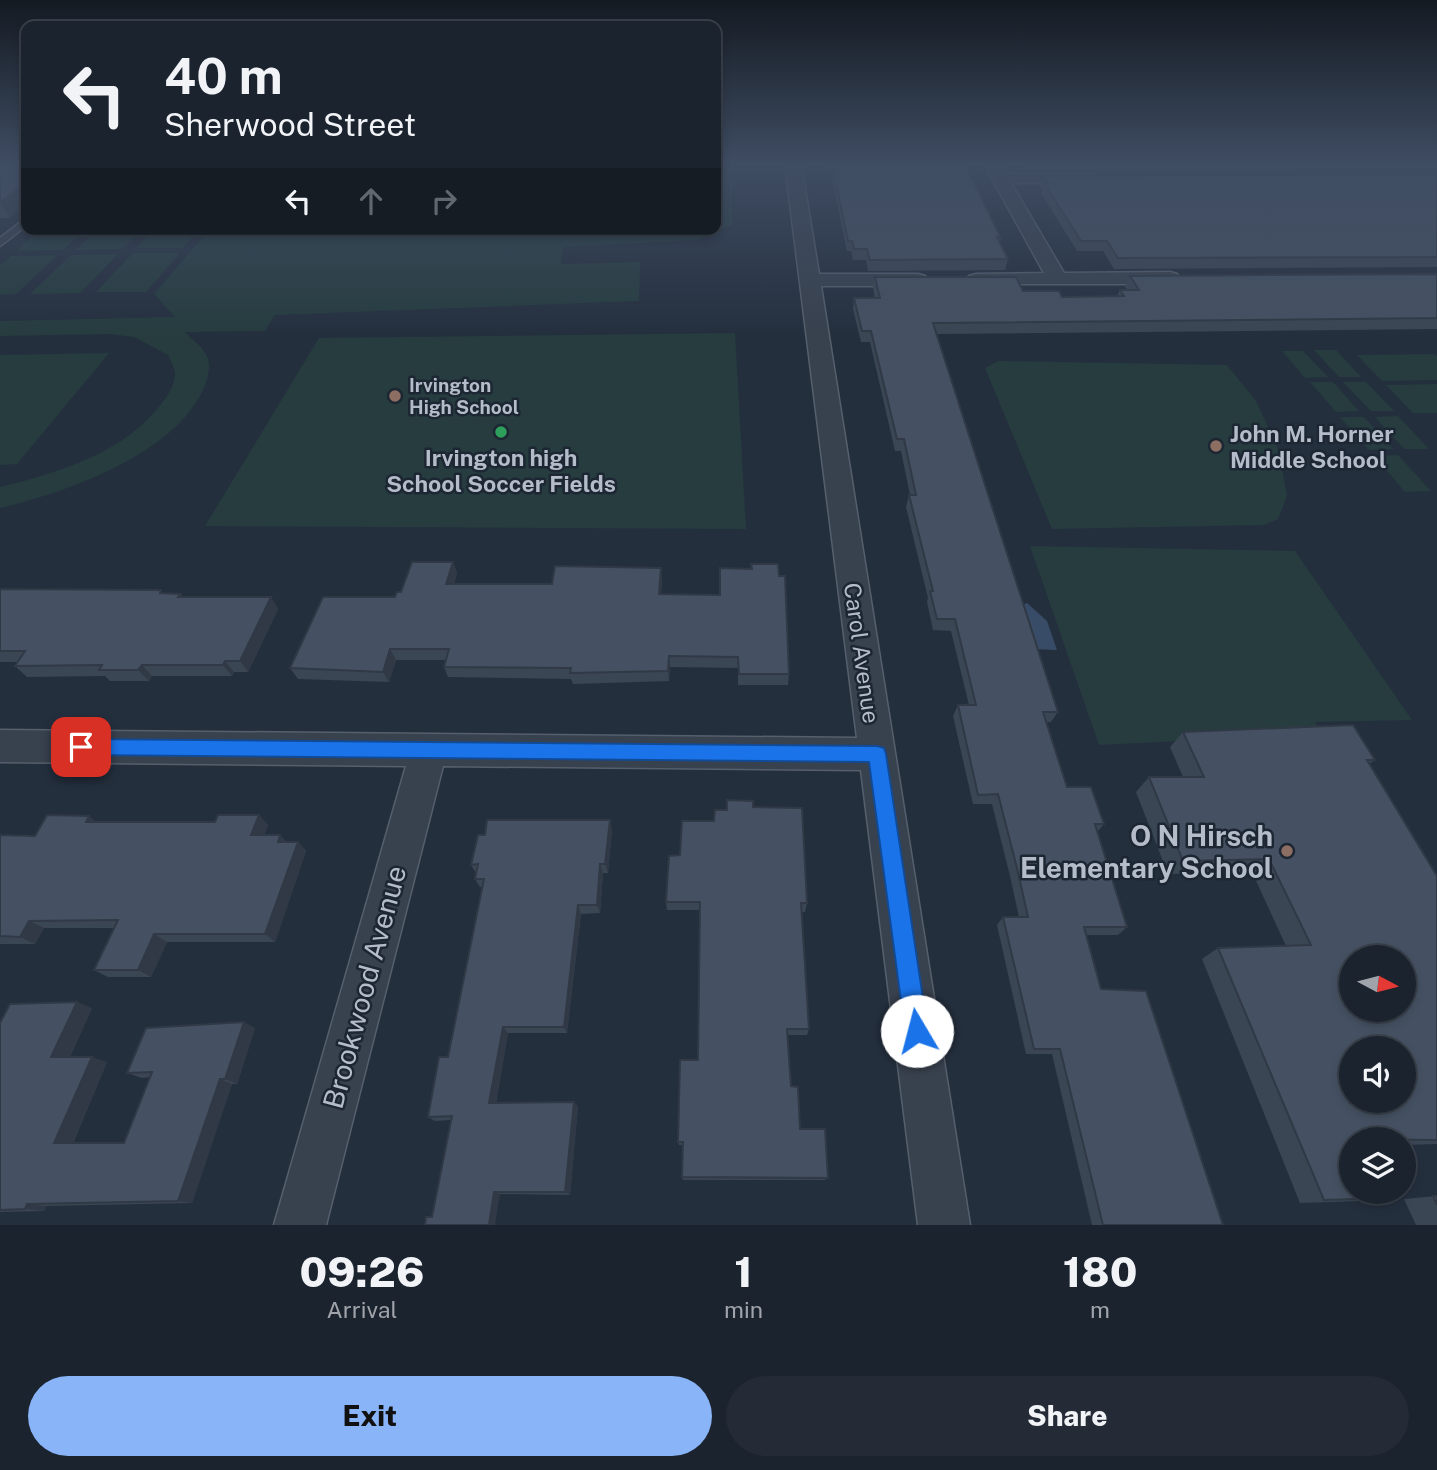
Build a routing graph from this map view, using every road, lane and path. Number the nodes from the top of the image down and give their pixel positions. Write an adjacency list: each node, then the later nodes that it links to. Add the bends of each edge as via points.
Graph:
1 (801, 221): 7 (street, Carol Avenue)
2 (1024, 221): 6 (street)
3 (21, 225): 4 (lane)
4 (0, 243)
5 (1193, 278): 6 (street)
6 (1057, 279): 9 (street)
7 (810, 280): 8 (street); 12 (street, Carol Avenue)
8 (933, 280)
9 (960, 280)
10 (0, 746): 11 (street)
11 (429, 749): 12 (street); 13 (street, Brookwood Avenue)
12 (877, 754): 14 (street, Carol Avenue)
13 (300, 1225)
14 (944, 1225)

